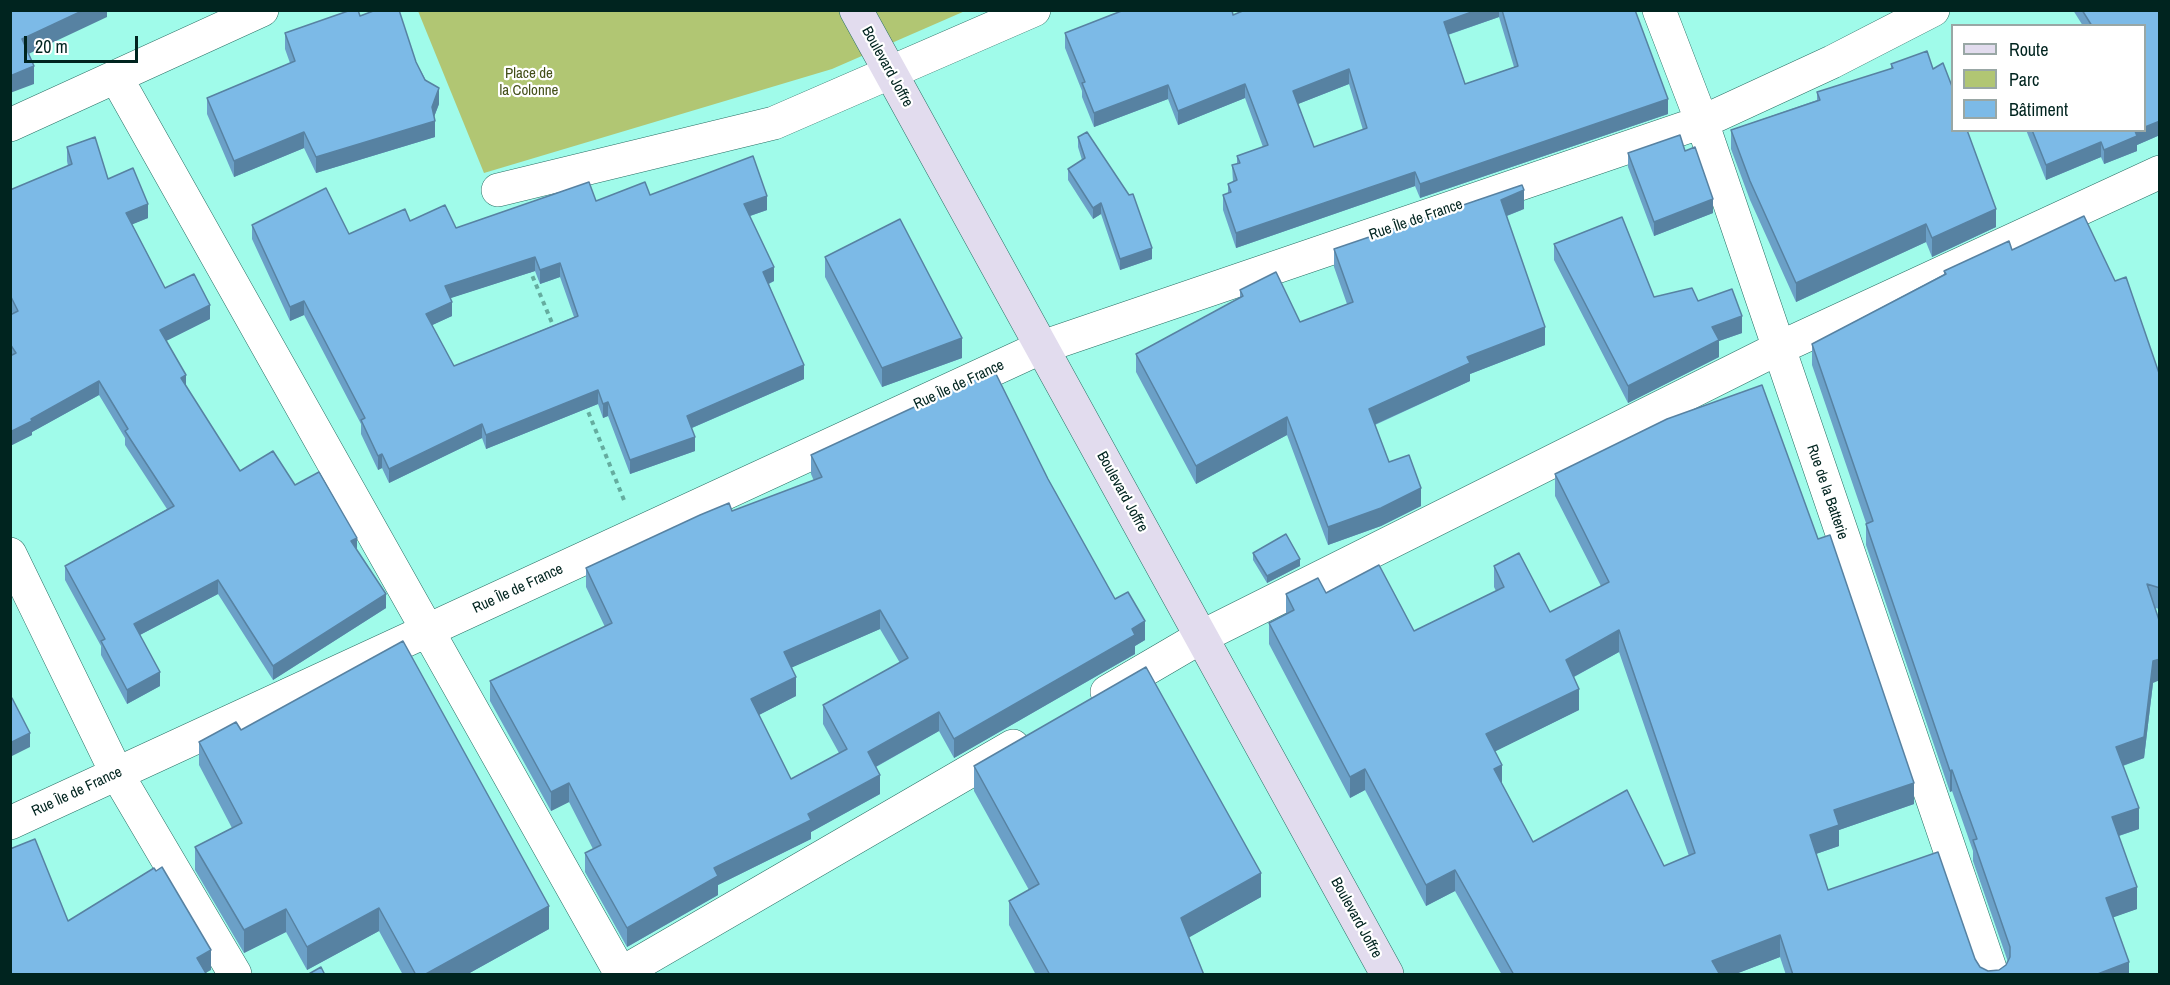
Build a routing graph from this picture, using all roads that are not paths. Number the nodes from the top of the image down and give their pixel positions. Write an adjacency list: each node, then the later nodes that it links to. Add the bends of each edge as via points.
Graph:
1 (262, 10): 7 (street)
2 (856, 10): 6 (street, Boulevard Joffre)
3 (1034, 10): 6 (street)
4 (1659, 10): 8 (street, Rue de la Batterie)
5 (1933, 10): 8 (street, Rue Île de France)
6 (890, 72): 11 (street, via 774,123); 12 (street, Boulevard Joffre)
7 (116, 77): 9 (street); 15 (street)
8 (1702, 122): 12 (street, Rue Île de France); 13 (street, Rue de la Batterie)
9 (10, 125)
10 (2160, 172): 13 (street)
11 (498, 190)
12 (1042, 347): 15 (street, Rue Île de France); 16 (street, Boulevard Joffre)
13 (1779, 348): 16 (street); 24 (street, Rue de la Batterie)
14 (10, 554): 19 (street)
15 (427, 631): 19 (street, Rue Île de France); 21 (street)
16 (1201, 637): 17 (street); 23 (street, Boulevard Joffre)
17 (1077, 709)
18 (1035, 733): 21 (street)
19 (117, 774): 20 (street, Rue Île de France); 22 (street)
20 (10, 823)
21 (621, 974)
22 (235, 975)
23 (1387, 975)
24 (1992, 975)

